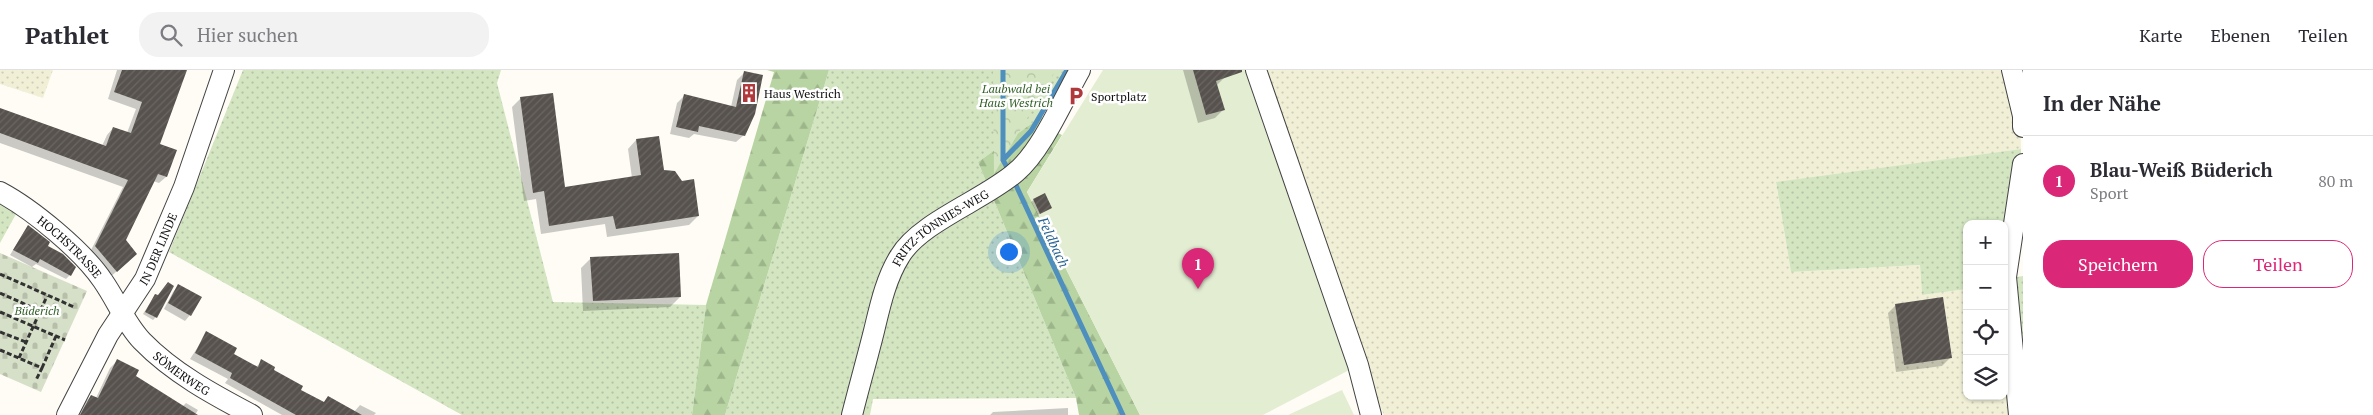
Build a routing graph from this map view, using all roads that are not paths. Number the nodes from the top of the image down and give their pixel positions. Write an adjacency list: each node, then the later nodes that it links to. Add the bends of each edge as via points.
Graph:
1 (224, 70): 8 (street, IN DER LINDE, via 184,187 145,279)
2 (1080, 70): 11 (street, FRITZ-TÖNNIES-WEG, via 1036,147 1011,176 924,233 900,254 880,309)
3 (1256, 70): 12 (street, via 1358,366)
4 (2012, 70): 5 (street)
5 (2023, 127)
6 (2023, 164): 13 (street, via 2006,277)
7 (0, 192): 8 (street, HOCHSTRASSE, via 22,206 84,258 103,280)
8 (122, 316): 9 (street, IN DER LINDE, via 96,356); 10 (street, SÖMERWEG, via 142,342 200,388)
9 (67, 415)
10 (252, 415)
11 (852, 415)
12 (1371, 415)
13 (2019, 415)

